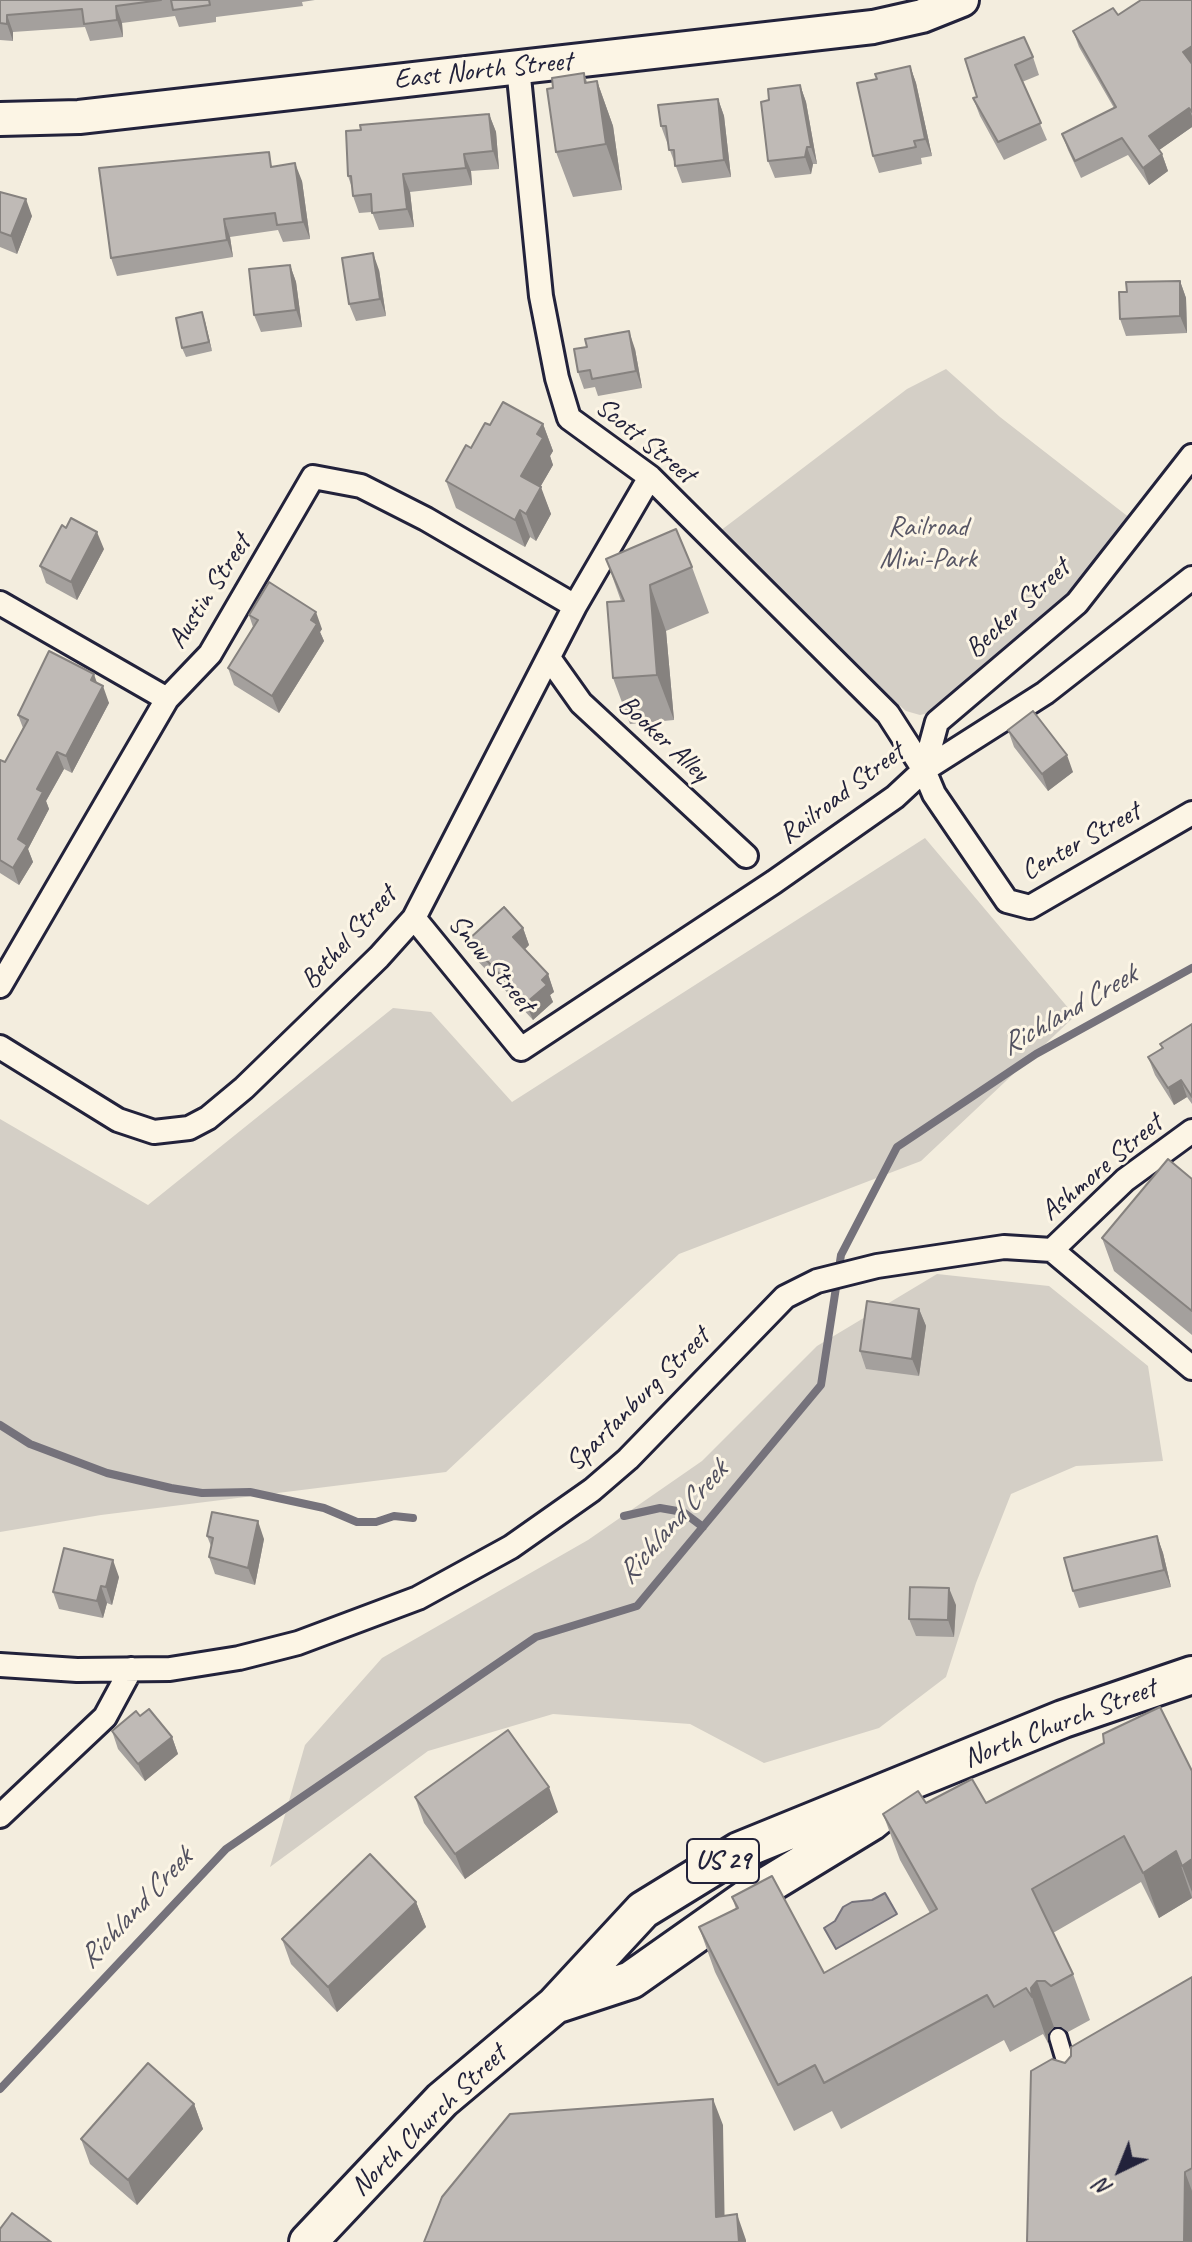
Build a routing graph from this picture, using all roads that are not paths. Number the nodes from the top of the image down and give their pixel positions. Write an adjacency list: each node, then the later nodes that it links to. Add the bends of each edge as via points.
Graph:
1 (962, 0): 2 (main road, East North Street, via 873,27)
2 (518, 67): 3 (main road, East North Street, via 79,117); 5 (street, Scott Street, via 541,296 569,418)
3 (0, 119)
4 (1192, 456): 11 (street, Becker Street, via 1077,603 937,722)
5 (650, 477): 8 (street, Bethel Street); 11 (street, Scott Street, via 888,714)
6 (1192, 578): 11 (street, Railroad Street, via 1045,693)
7 (0, 603): 10 (street)
8 (575, 606): 9 (street, Bethel Street); 10 (street, Austin Street, via 361,486 313,477 210,654)
9 (549, 658): 13 (street, Booker Alley, via 581,703); 14 (street, Bethel Street)
10 (167, 699): 15 (street, Austin Street)
11 (924, 770): 12 (street, Center Street, via 934,794 1007,901 1030,907); 17 (street, Railroad Street, via 895,797 774,882)
12 (1192, 813)
13 (746, 856)
14 (414, 918): 16 (street, Bethel Street, via 244,1088 189,1128 136,1129); 17 (street, Snow Street)
15 (0, 986)
16 (0, 1047)
17 (521, 1049)
18 (1192, 1131): 19 (street, Ashmore Street, via 1125,1180)
19 (1052, 1250): 20 (street); 22 (street, Spartanburg Street, via 1004,1247 877,1266 817,1281 765,1314 592,1490 464,1575 298,1643 170,1669)
20 (1192, 1368)
21 (0, 1665): 22 (street, Spartanburg Street)
22 (131, 1669): 25 (street, via 105,1717)
23 (1192, 1675): 24 (main road, North Church Street / US 29, via 1063,1719)
24 (928, 1774): 26 (main road, North Church Street / US 29); 27 (main road, North Church Street / US 29, via 871,1822)
25 (0, 1816)
26 (820, 1819): 27 (main road, via 677,1915 661,1932); 28 (main road, North Church Street / US 29, via 739,1851 643,1910)
27 (669, 1953): 28 (main road, North Church Street / US 29, via 631,1980)
28 (555, 2005): 31 (main road, North Church Street / US 29, via 442,2100)
29 (1058, 2037): 30 (street)
30 (1073, 2086)
31 (308, 2242)

